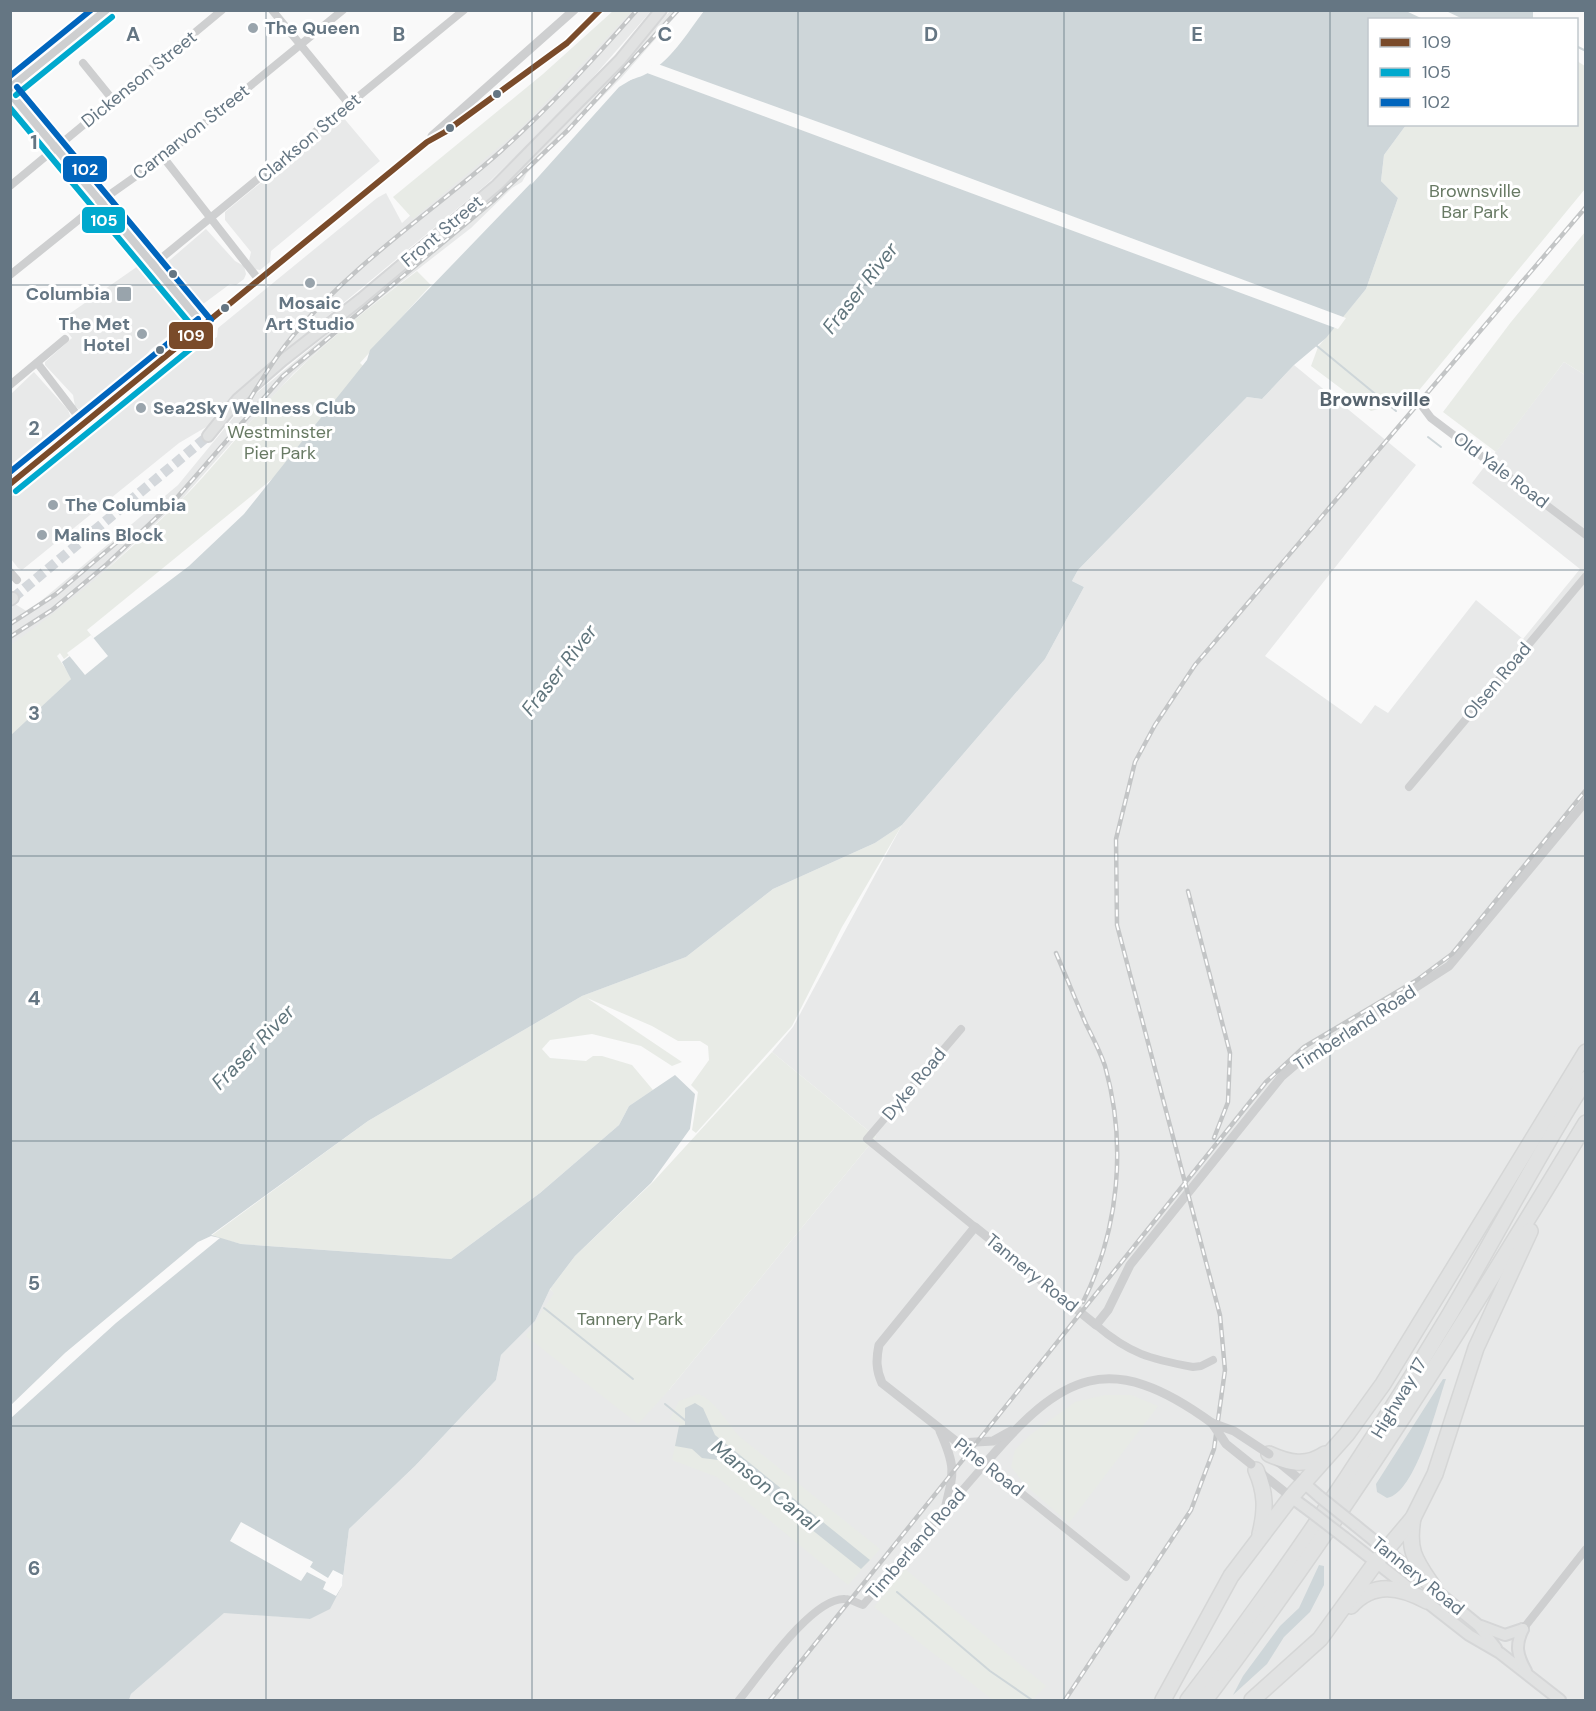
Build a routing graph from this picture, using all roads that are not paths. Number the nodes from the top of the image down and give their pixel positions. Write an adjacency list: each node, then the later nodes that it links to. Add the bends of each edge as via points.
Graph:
1 (106, 10): 13 (street)
2 (222, 10): 15 (street, Dickenson Street)
3 (272, 10): 10 (street)
4 (343, 10): 10 (street, Carnarvon Street)
5 (464, 10): 16 (street, Clarkson Street)
6 (574, 10): 9 (street)
7 (600, 10): 11 (street)
8 (662, 10): 32 (main road, Front Street, via 620,60 497,185 238,399)
9 (556, 26): 11 (street, via 565,37); 17 (street, via 440,126)
10 (300, 45): 16 (street); 19 (street, Carnarvon Street)
11 (552, 54): 17 (street)
12 (83, 63): 15 (street)
13 (10, 88)
14 (10, 93): 18 (street)
15 (113, 100): 18 (street, Dickenson Street)
16 (349, 104): 22 (street, Clarkson Street)
17 (427, 142): 25 (street)
18 (56, 148): 20 (street, Dickenson Street); 21 (street)
19 (164, 157): 21 (street, Carnarvon Street); 22 (street)
20 (10, 186)
21 (101, 202): 23 (street); 24 (street, Carnarvon Street)
22 (213, 218): 23 (street, Clarkson Street); 25 (street)
23 (153, 266): 26 (street)
24 (10, 275)
25 (259, 280): 26 (street)
26 (204, 326): 31 (street)
27 (65, 339): 28 (street)
28 (38, 364): 29 (street); 31 (street)
29 (10, 385)
30 (1419, 402): 34 (street, Old Yale Road, via 1436,422)
31 (84, 424): 33 (street)
32 (208, 436)
33 (10, 484)
34 (1586, 535)
35 (10, 572): 37 (street)
36 (1586, 576): 38 (street, Olsen Road)
37 (17, 580)
38 (1410, 787)
39 (1586, 801): 47 (street, Timberland Road, via 1449,966 1282,1076 1130,1265 1108,1310)
40 (961, 1029): 44 (street, Dyke Road)
41 (1586, 1052): 52 (highway, via 1408,1344)
42 (1586, 1079): 74 (highway, Highway 17, via 1369,1447)
43 (1586, 1123): 45 (highway, Highway 17)
44 (867, 1139): 46 (street, Tannery Road)
45 (1554, 1176): 60 (highway, via 1493,1306 1468,1368 1435,1474); 75 (highway, Highway 17, via 1374,1459)
46 (975, 1227): 47 (street, Tannery Road); 50 (street, Pine Road, via 879,1345 876,1364 882,1383)
47 (1096, 1325): 48 (street, Tannery Road, via 1136,1353 1193,1366)
48 (1213, 1360)
49 (1212, 1423): 51 (street, Tannery Road, via 1153,1386 1110,1379 1066,1389 1047,1400); 54 (street, Tannery Road, bridge, via 1234,1431); 56 (street, Tannery Road, bridge, via 1226,1444)
50 (939, 1429): 53 (street, Pine Road); 59 (street, via 954,1472)
51 (1014, 1430): 53 (street, via 993,1441); 55 (street, Tannery Road)
52 (1347, 1434): 54 (highway, via 1310,1462 1290,1463); 57 (highway)
53 (959, 1443): 55 (street, Pine Road)
54 (1269, 1455): 57 (street, Tannery Road)
55 (985, 1464): 59 (street, Timberland Road); 65 (street, Pine Road)
56 (1257, 1470): 58 (street, Tannery Road); 61 (highway, via 1265,1495)
57 (1300, 1481): 58 (highway); 62 (main road, Tannery Road, bridge)
58 (1288, 1494): 61 (highway); 64 (main road, Tannery Road, bridge)
59 (945, 1509): 72 (street, Timberland Road, via 863,1605 844,1598 822,1606)
60 (1413, 1518): 62 (highway); 66 (highway, via 1412,1552)
61 (1258, 1538): 73 (highway, via 1227,1583)
62 (1386, 1549): 64 (highway); 66 (main road, Tannery Road)
63 (1586, 1549): 69 (street)
64 (1376, 1562): 66 (main road, Tannery Road); 67 (highway)
65 (1126, 1577)
66 (1431, 1594): 67 (highway, via 1378,1588 1358,1598); 68 (main road, Tannery Road); 70 (main road, Tannery Road, via 1469,1635)
67 (1332, 1623): 76 (highway, via 1303,1656)
68 (1478, 1625): 69 (main road, via 1505,1635); 70 (main road, Tannery Road)
69 (1524, 1629): 71 (main road, via 1517,1645)
70 (1500, 1653): 71 (main road, Tannery Road)
71 (1529, 1676): 77 (main road, Tannery Road)
72 (739, 1701)
73 (1163, 1701)
74 (1188, 1701)
75 (1205, 1701)
76 (1252, 1701)
77 (1560, 1701)

